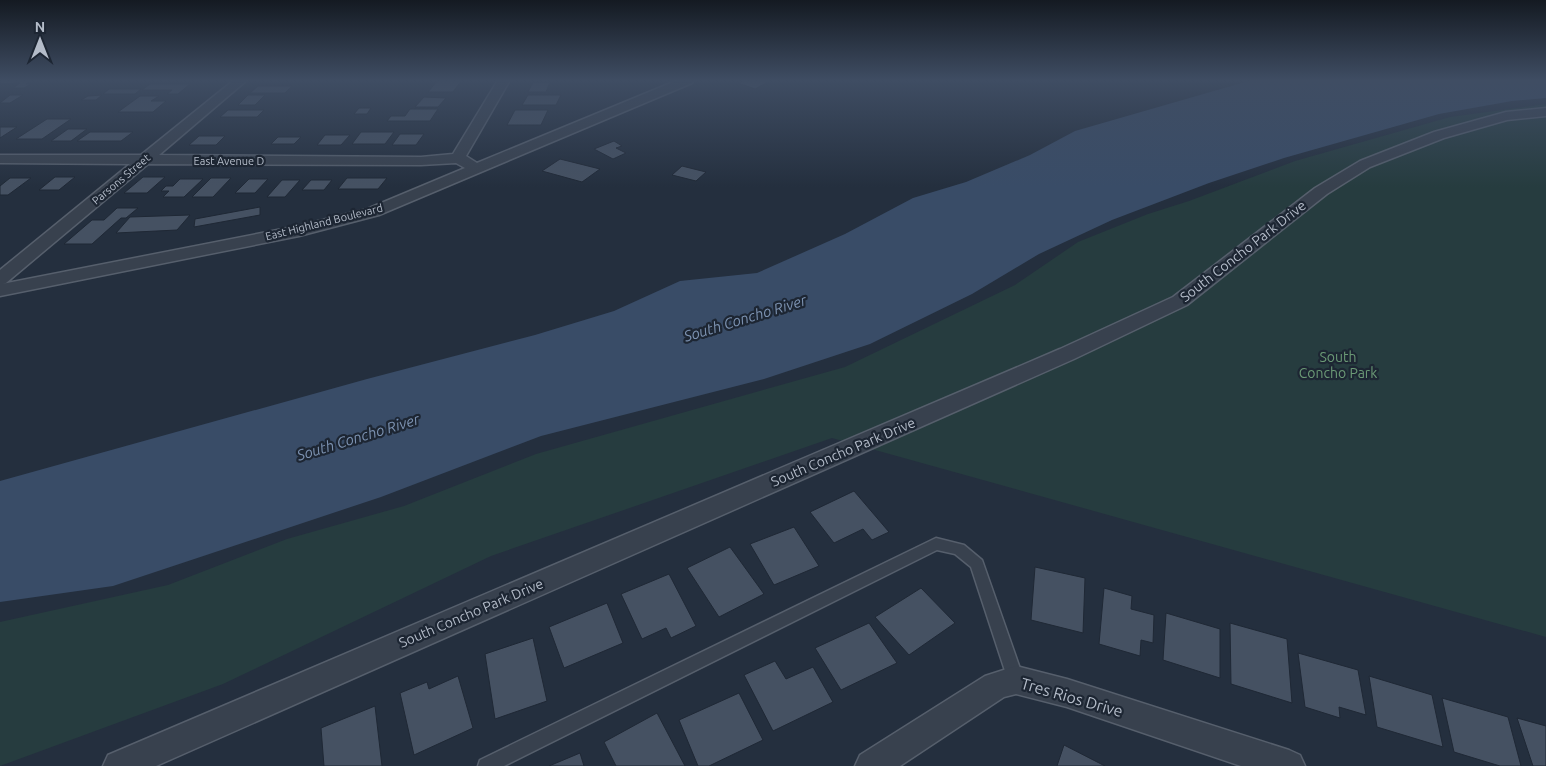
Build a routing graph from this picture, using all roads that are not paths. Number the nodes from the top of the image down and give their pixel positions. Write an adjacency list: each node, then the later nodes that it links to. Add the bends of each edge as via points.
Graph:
1 (198, 116): 7 (street, Parsons Street)
2 (483, 116): 5 (street)
3 (604, 116): 8 (street, East Highland Boulevard)
4 (1509, 116): 13 (street, South Concho Park Drive, via 1449,133 1366,164 1321,191 1180,301 1067,354)
5 (458, 158): 7 (street, East Avenue D, via 421,162); 8 (street)
6 (0, 159): 7 (street, East Avenue D)
7 (143, 161): 9 (street, Parsons Street)
8 (478, 169): 10 (street, East Highland Boulevard, via 373,212 299,231)
9 (0, 279)
10 (0, 290)
11 (1016, 680): 12 (street, Tres Rios Drive, via 996,686); 14 (lane, via 977,564 959,548 936,544); 15 (street, Tres Rios Drive, via 1067,693)
12 (883, 763)
13 (119, 766)
14 (486, 766)
15 (1289, 766)

